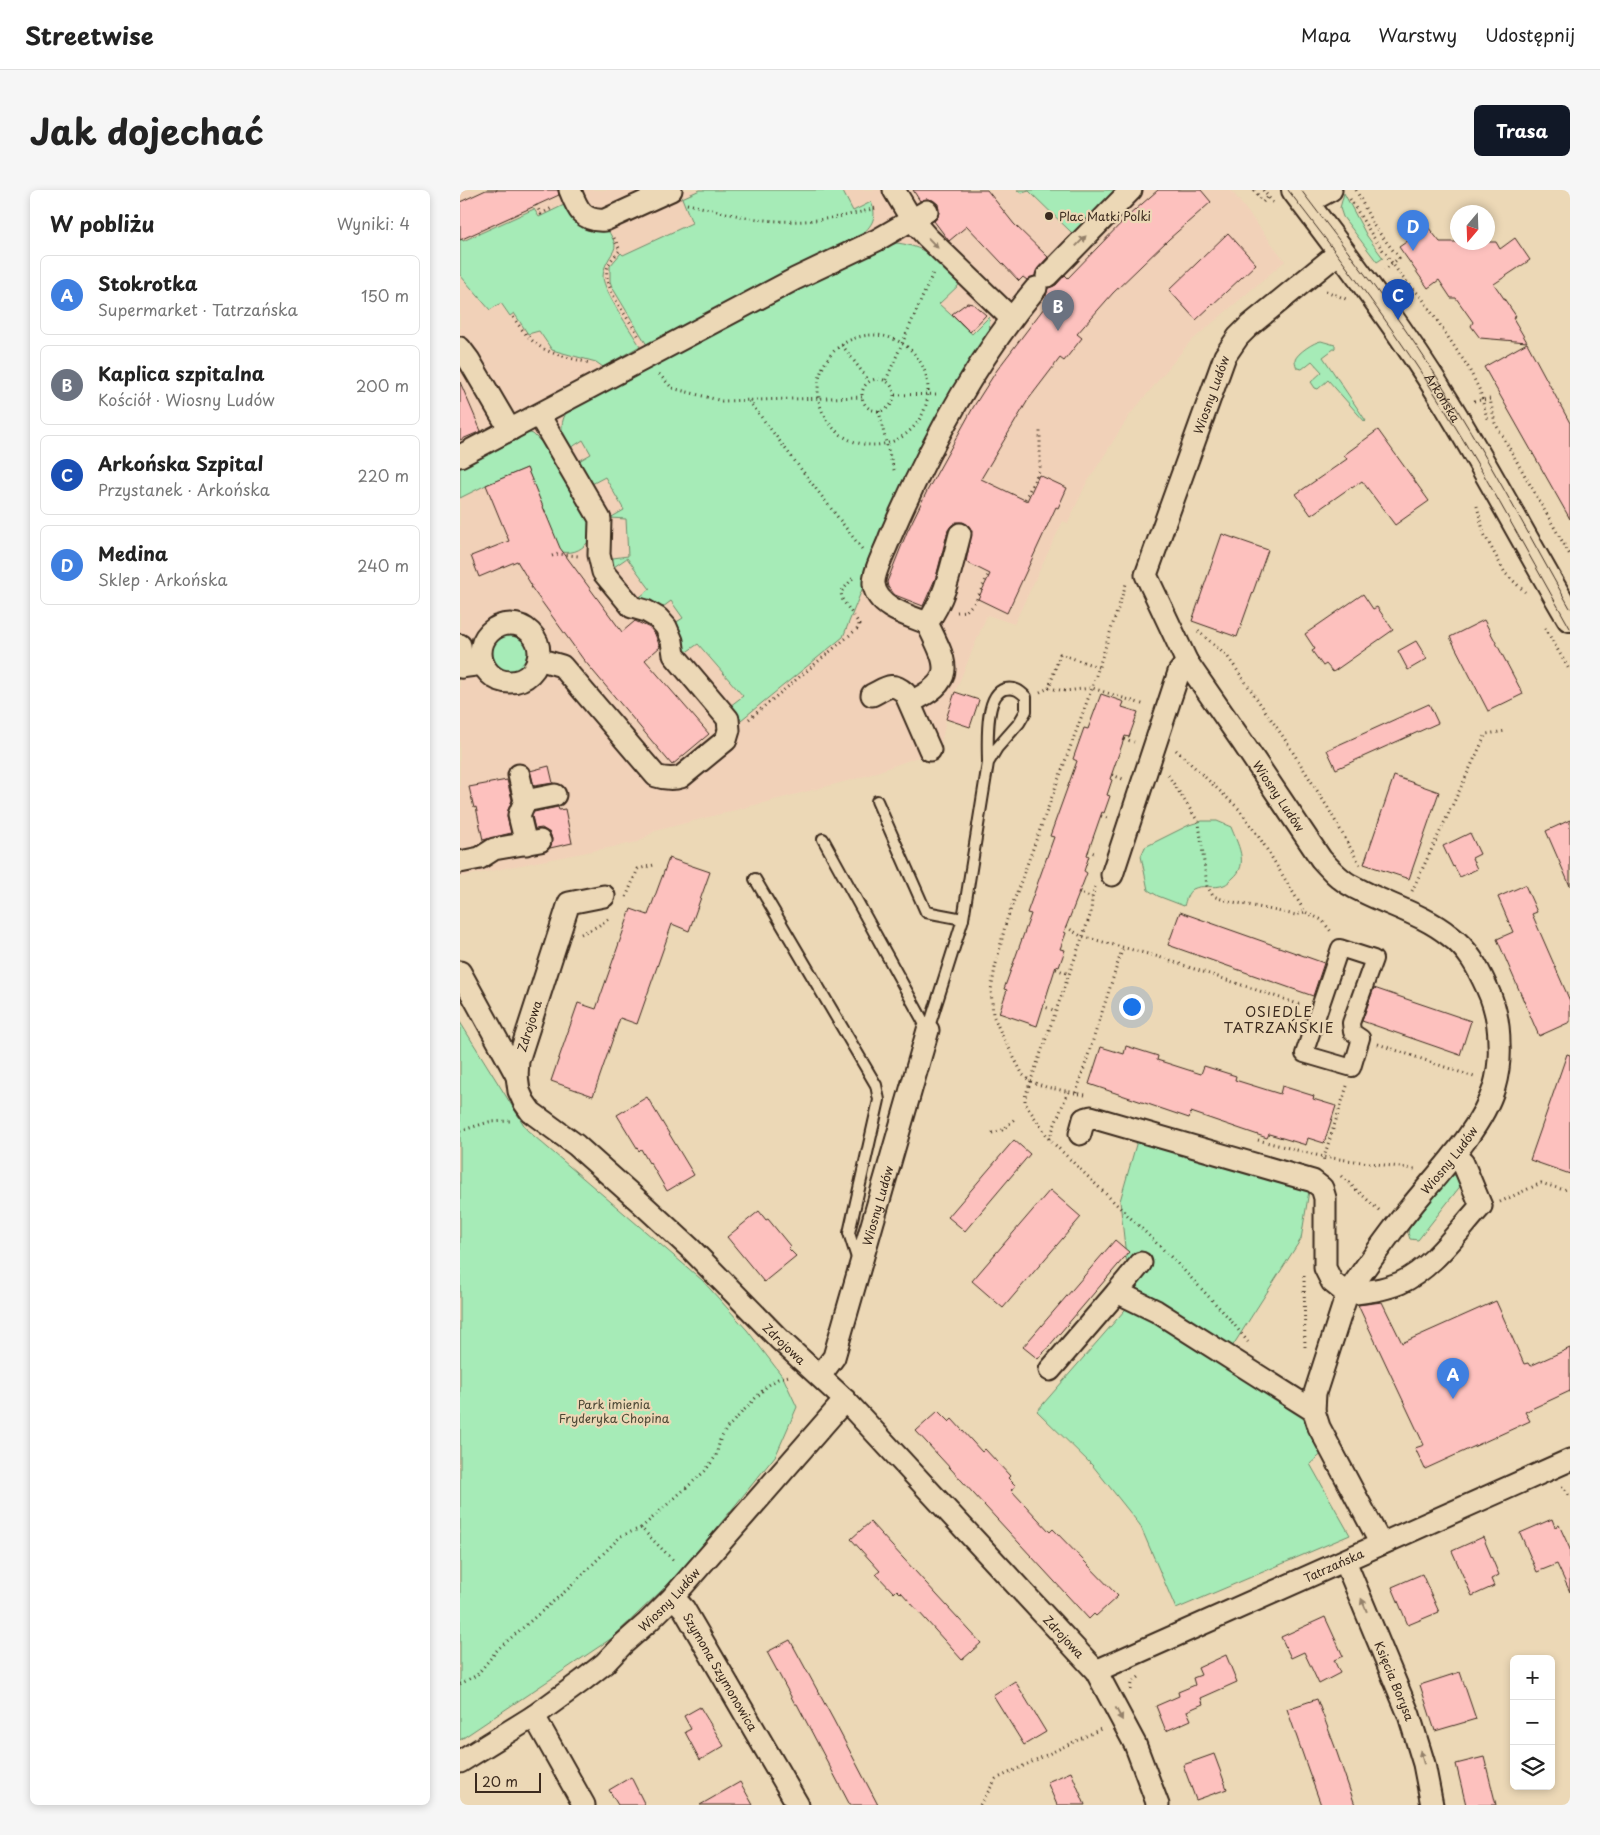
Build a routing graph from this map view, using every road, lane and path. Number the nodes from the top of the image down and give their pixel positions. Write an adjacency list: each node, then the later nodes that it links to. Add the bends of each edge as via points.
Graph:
1 (894, 190): 14 (street)
2 (1131, 190): 25 (street, one-way to 2)
3 (1254, 190): 6 (path)
4 (1263, 190): 6 (path); 9 (path)
5 (1356, 190): 18 (path, via 1374,226 1399,258)
6 (1257, 194): 9 (path, via 1263,202)
7 (1340, 194): 9 (street); 18 (path)
8 (675, 196): 10 (street, via 597,221 587,218); 12 (path, via 758,219 781,221 844,217)
9 (1285, 196): 13 (path); 15 (street, Arkońska)
10 (565, 197): 11 (path, via 541,214)
11 (536, 205)
12 (876, 208)
13 (1278, 210)
14 (920, 216): 16 (street, one-way to 16); 41 (street)
15 (1341, 251): 57 (street, Arkońska, via 1447,404); 62 (street, Wiosny Ludów, via 1238,337 1217,374 1146,575)
16 (942, 252): 25 (street); 27 (path)
17 (615, 255): 26 (path, via 607,269 609,287)
18 (1392, 263): 19 (path); 42 (path, via 1422,298 1468,367 1480,391)
19 (1382, 272)
20 (1322, 290): 22 (path)
21 (1350, 296): 22 (path)
22 (1345, 299): 23 (path)
23 (1351, 307)
24 (513, 317): 30 (path, via 538,347)
25 (1011, 318): 34 (street)
26 (637, 333)
27 (902, 343): 28 (path, via 878,336 853,339); 32 (path); 36 (path, via 922,366)
28 (842, 345): 33 (path); 38 (path, via 825,363 820,374)
29 (463, 357): 44 (street)
30 (596, 365)
31 (659, 375): 39 (path, via 672,388 722,401)
32 (886, 380): 33 (path); 35 (path)
33 (868, 381): 37 (path)
34 (963, 393): 36 (path); 48 (street)
35 (895, 395): 36 (path); 40 (path, via 888,408)
36 (928, 395): 45 (path, via 925,408 909,432)
37 (862, 397): 38 (path); 40 (path, via 870,409)
38 (819, 399): 39 (path); 45 (path, via 828,422 847,439 871,445)
39 (749, 400): 51 (path)
40 (879, 411): 45 (path)
41 (539, 415): 44 (street); 61 (street, via 600,519 599,554 603,572 632,607 658,618 666,627 674,655 728,719 730,730 726,740 681,778 674,780 656,776 562,666)
42 (1489, 426)
43 (1040, 429): 47 (path, via 1040,469)
44 (510, 430): 46 (street)
45 (886, 443): 48 (path)
46 (460, 456)
47 (1025, 499)
48 (906, 501): 51 (street)
49 (1477, 504): 55 (path, via 1488,542 1505,573)
50 (960, 534): 56 (street, via 943,592)
51 (878, 566): 56 (street, via 873,582 876,592 885,602 898,611)
52 (988, 575): 56 (path, via 976,601 966,611)
53 (1129, 577): 65 (path)
54 (845, 587): 71 (path, via 841,592 842,598 858,622 857,629)
55 (1529, 599)
56 (930, 618): 69 (street, via 944,665 943,676 939,684)
57 (1570, 618)
58 (1542, 623): 66 (path)
59 (1192, 626): 85 (path, via 1228,657 1284,738)
60 (460, 645): 64 (street)
61 (538, 659): 63 (street, via 529,674 512,682 495,678); 63 (street, via 536,640 514,624 495,628 488,634 483,641)
62 (1187, 662): 72 (street, via 1179,672); 108 (street, Wiosny Ludów, via 1321,859 1337,876 1450,935 1474,962 1496,1013 1499,1031)
63 (483, 664): 64 (street)
64 (461, 667)
65 (1098, 667): 67 (path); 67 (path, via 1060,654 1049,688 1065,691)
66 (1570, 671)
67 (1092, 688): 70 (path); 110 (path, via 1006,922 991,990 993,1015 1023,1075)
68 (872, 694): 69 (street, via 893,685 905,692)
69 (910, 702): 75 (street)
70 (1150, 707)
71 (747, 720)
72 (1160, 727): 76 (street); 92 (path, via 1175,750 1239,809)
73 (1506, 731): 90 (path, via 1486,734)
74 (1124, 738): 76 (path)
75 (930, 750)
76 (1152, 752): 87 (street); 92 (path, via 1199,822 1207,886 1213,896 1296,915)
77 (988, 763): 77 (lane, via 1026,711 1026,697 1019,690 1001,690 994,697 990,710); 93 (lane)
78 (519, 775): 80 (street)
79 (555, 795): 80 (street)
80 (525, 801): 83 (street, via 519,815 533,842 494,850 480,858)
81 (878, 801): 93 (lane, via 926,912)
82 (823, 839): 105 (lane)
83 (460, 862)
84 (654, 865): 91 (path, via 638,869)
85 (1364, 873)
86 (755, 879): 133 (lane, via 876,1085 879,1100 849,1233)
87 (1104, 880): 89 (path)
88 (1078, 892): 89 (path)
89 (1092, 898): 96 (path, via 1091,913)
90 (1408, 898)
91 (614, 904): 95 (path, via 598,926); 109 (street, Zdrojowa, via 569,903 518,1061)
92 (1305, 912): 98 (path, via 1322,920 1340,942)
93 (963, 919): 105 (lane)
94 (1066, 928): 96 (path)
95 (579, 936)
96 (1081, 936): 97 (path); 101 (path)
97 (1122, 948): 104 (path, via 1160,957); 112 (path)
98 (1340, 948): 104 (street); 106 (street, via 1374,959 1351,1023 1352,1032)
99 (1056, 969): 101 (path)
100 (460, 972): 109 (street)
101 (1069, 974): 103 (path)
102 (1042, 1006): 103 (path)
103 (1056, 1011): 110 (path)
104 (1319, 1012): 107 (street, via 1304,1054)
105 (928, 1030): 133 (street, Wiosny Ludów)
106 (1362, 1038): 107 (street); 108 (path, via 1481,1079)
107 (1352, 1068): 123 (path)
108 (1497, 1073): 122 (street, Wiosny Ludów, via 1488,1102)
109 (517, 1076): 116 (street, Zdrojowa, via 524,1102)
110 (1030, 1081): 111 (path); 113 (path)
111 (1068, 1092): 112 (path); 120 (path)
112 (1076, 1093): 114 (path)
113 (1024, 1097)
114 (1094, 1098)
115 (1016, 1118): 118 (path, via 1002,1130)
116 (542, 1119): 117 (path, via 489,1122); 138 (street, Zdrojowa, via 576,1145 691,1249)
117 (460, 1131)
118 (992, 1133)
119 (1080, 1134): 127 (street, via 1084,1119 1091,1117)
120 (1049, 1139)
121 (1256, 1140): 123 (path)
122 (1454, 1156): 126 (street, Wiosny Ludów); 129 (street, via 1463,1163)
123 (1324, 1159): 124 (path); 126 (path, via 1427,1170); 127 (path)
124 (1331, 1168)
125 (1338, 1174): 130 (path)
126 (1436, 1175): 130 (street, Wiosny Ludów)
127 (1313, 1181): 135 (street, via 1322,1188 1325,1198 1325,1268 1332,1282)
128 (1570, 1186): 129 (path, via 1564,1190 1541,1182 1505,1200)
129 (1481, 1206): 135 (street, via 1421,1271 1378,1290)
130 (1396, 1225): 135 (street, Wiosny Ludów)
131 (1141, 1263): 134 (street)
132 (1304, 1267): 136 (path)
133 (860, 1268): 138 (street, Wiosny Ludów, via 834,1357)
134 (1117, 1292): 137 (street); 140 (street, via 1156,1311)
135 (1347, 1294): 140 (street, Wiosny Ludów, via 1315,1393)
136 (1305, 1356)
137 (1050, 1370)
138 (813, 1371): 139 (street, Zdrojowa); 144 (path, via 778,1379 767,1386 727,1428 706,1472)
139 (845, 1400): 147 (street, Wiosny Ludów); 149 (street, Zdrojowa)
140 (1314, 1412): 145 (street)
141 (1570, 1461): 145 (street, Tatrzańska)
142 (1556, 1484): 143 (path, via 1565,1488)
143 (1570, 1498)
144 (642, 1528): 147 (path); 151 (path, via 622,1536 569,1588 498,1649 477,1675)
145 (1381, 1544): 146 (street, Tatrzańska)
146 (1345, 1561): 149 (street, Tatrzańska); 162 (street, Księcia Borysa, one-way to 146, via 1409,1715)
147 (689, 1579): 148 (street, Wiosny Ludów)
148 (673, 1597): 153 (street, Wiosny Ludów, via 605,1663); 155 (street, Szymona Szymonowica, via 684,1609)
149 (1096, 1671): 161 (street, Zdrojowa, one-way to 161, via 1135,1744)
150 (1147, 1673): 152 (path, via 1132,1683)
151 (460, 1684)
152 (1130, 1695)
153 (534, 1716): 156 (street, Wiosny Ludów); 157 (street)
154 (1110, 1724): 160 (path, via 996,1779)
155 (765, 1748): 158 (street, Szymona Szymonowica, via 765,1762); 159 (street, Szymona Szymonowica)
156 (460, 1762)
157 (584, 1805)
158 (782, 1805)
159 (798, 1805)
160 (980, 1805)
161 (1158, 1805)
162 (1432, 1805)

